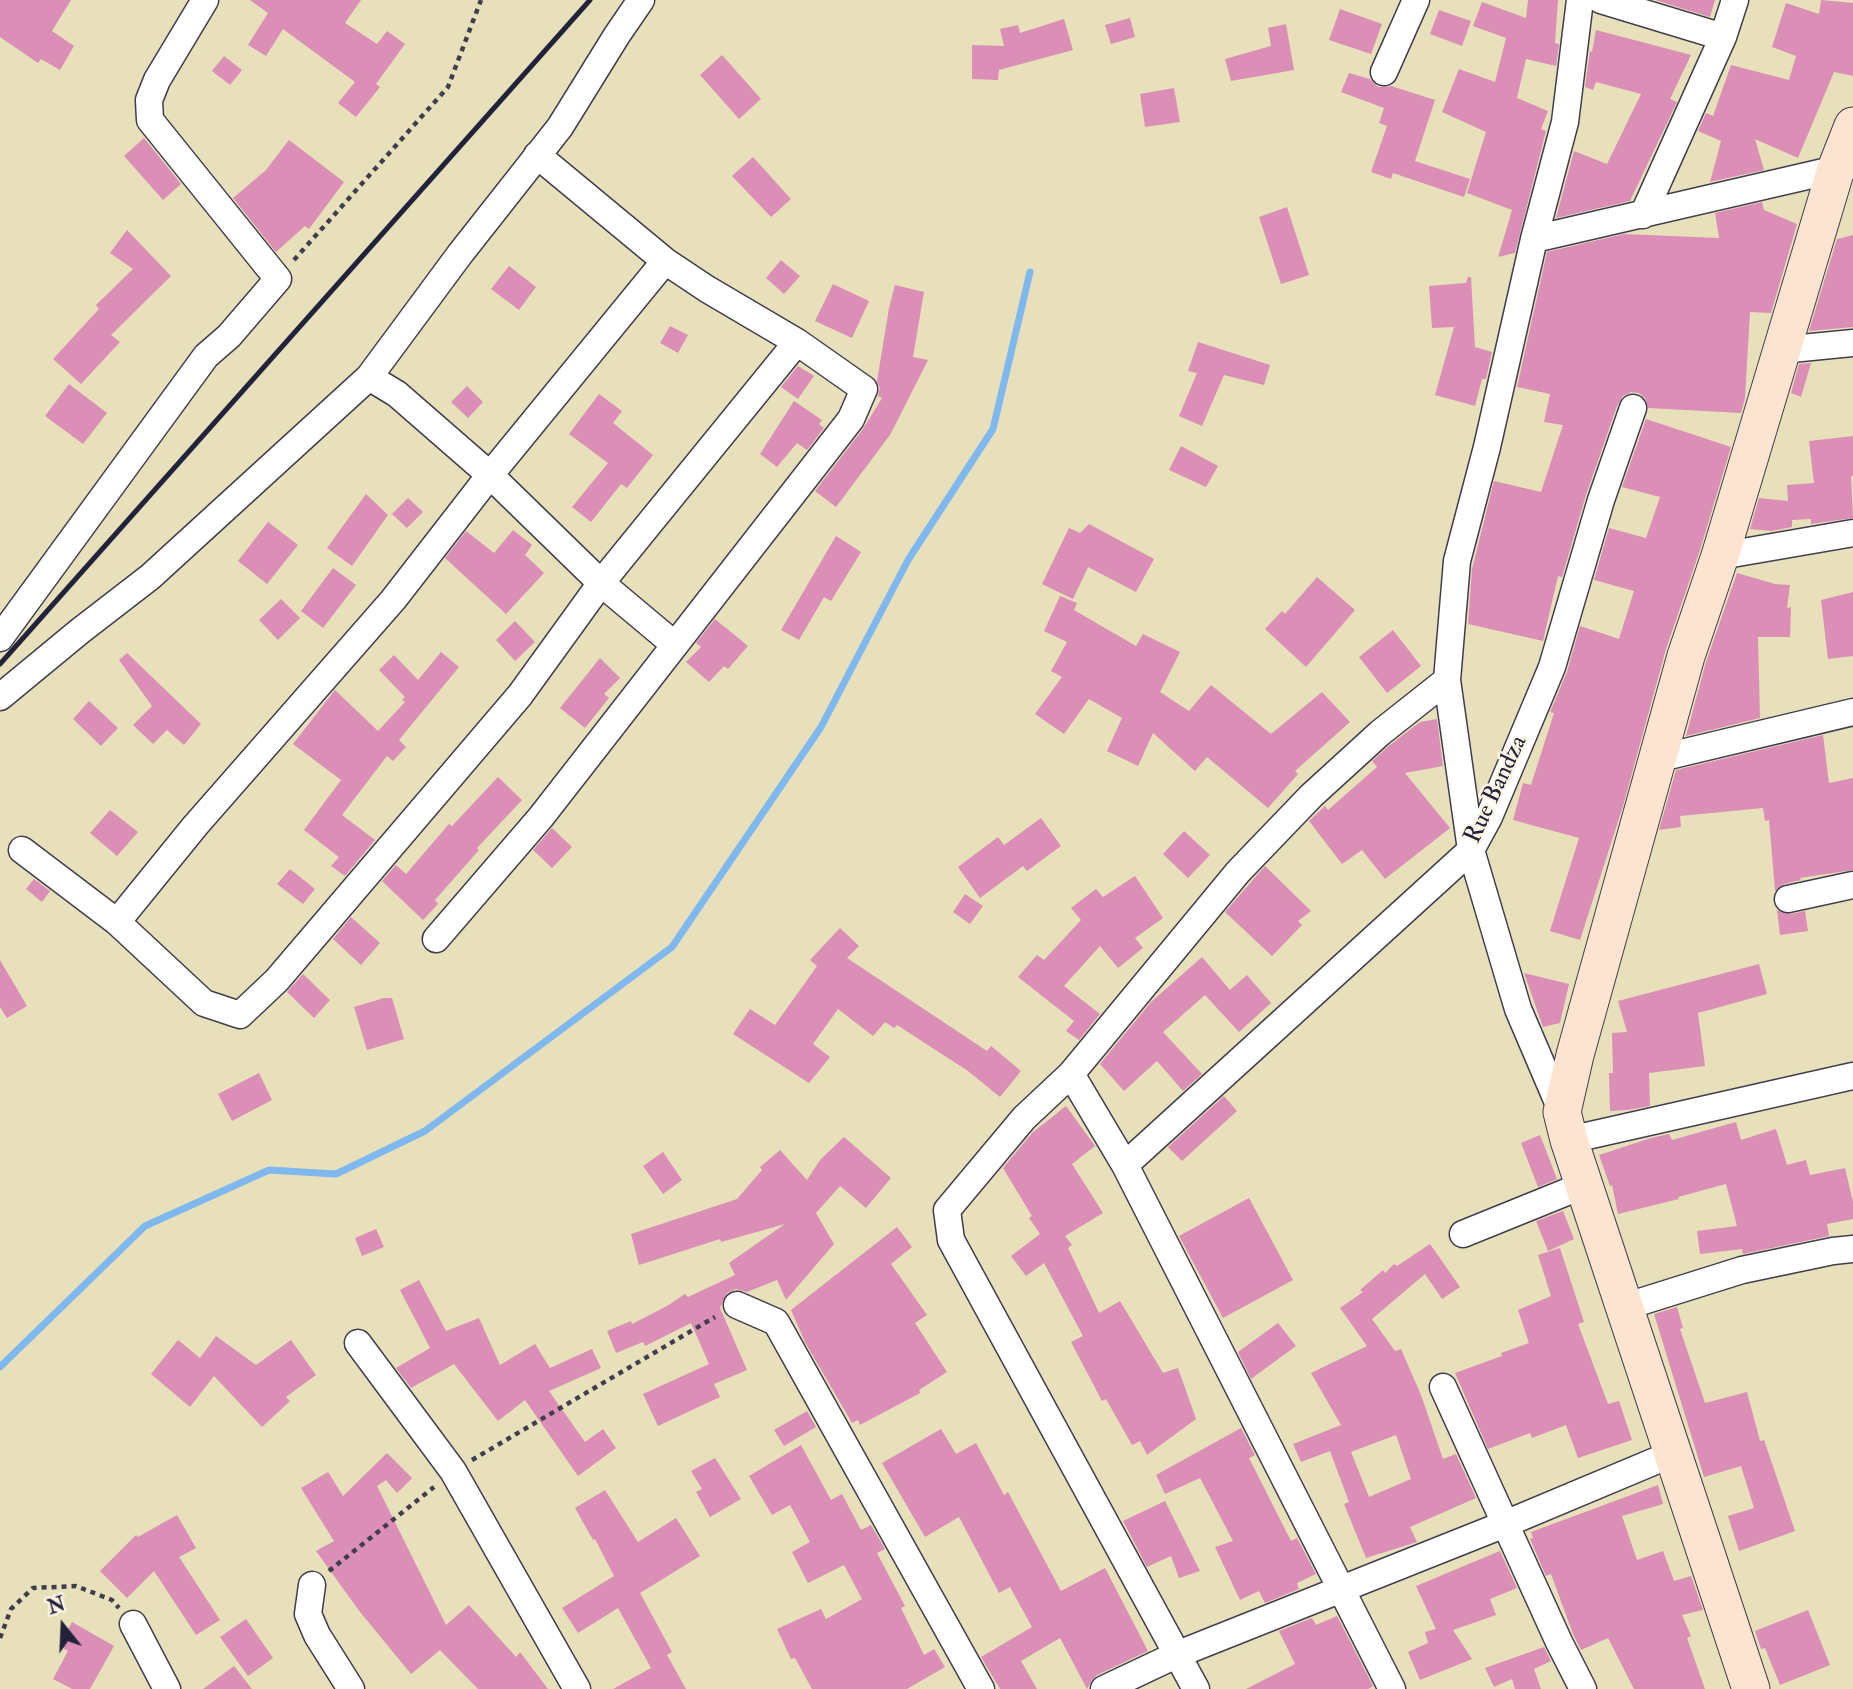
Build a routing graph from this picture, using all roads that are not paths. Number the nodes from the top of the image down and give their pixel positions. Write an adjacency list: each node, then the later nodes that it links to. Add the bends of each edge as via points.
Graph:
1 (205, 0): 24 (street, via 157,80 149,100 150,120 278,279 206,356)
2 (641, 0): 10 (street)
3 (1416, 0): 8 (street)
4 (1580, 0): 13 (street, via 1565,122)
5 (1601, 0): 7 (street)
6 (1735, 0): 7 (street)
7 (1723, 37): 12 (street)
8 (1384, 72)
9 (1853, 126): 11 (street)
10 (537, 155): 14 (street); 18 (street)
11 (1845, 167): 12 (street); 17 (street)
12 (1643, 215): 13 (street)
13 (1534, 239): 26 (street, via 1457,561)
14 (665, 261): 15 (street); 20 (street)
15 (797, 342): 23 (street); 25 (street, via 864,389 851,419)
16 (1853, 343): 17 (street)
17 (1781, 350): 22 (street)
18 (369, 376): 20 (street, via 397,394); 27 (street, via 150,577)
19 (1633, 408): 31 (street, Rue Bandza, via 1552,667)
20 (491, 475): 23 (street); 34 (street, via 393,600)
21 (1853, 533): 22 (street)
22 (1720, 556): 29 (street)
23 (601, 583): 25 (street); 34 (street, via 520,695 277,980 240,1014 204,1003)
24 (0, 638)
25 (675, 645): 35 (street, via 541,817)
26 (1447, 680): 31 (street); 36 (street, via 1311,796 1238,872)
27 (0, 697)
28 (1853, 712): 29 (street)
29 (1656, 759): 38 (street, via 1574,1055)
30 (22, 850): 34 (street)
31 (1471, 850): 38 (street, via 1518,1009); 39 (street, Rue Bandza)
32 (1853, 885): 33 (street)
33 (1788, 899)
34 (117, 922)
35 (436, 939)
36 (1071, 1074): 39 (street); 52 (street, via 1024,1118 947,1210 951,1240)
37 (1853, 1076): 38 (street)
38 (1565, 1126): 40 (street)
39 (1125, 1165): 50 (street)
40 (1584, 1185): 41 (street); 44 (street)
41 (1464, 1234)
42 (1853, 1249): 44 (street, via 1742,1270)
43 (737, 1305): 56 (street, via 776,1322)
44 (1624, 1307): 47 (street)
45 (358, 1343): 55 (street, via 453,1471)
46 (1443, 1387): 48 (street)
47 (1672, 1454): 48 (street); 61 (street)
48 (1505, 1524): 50 (street); 60 (street)
49 (312, 1585): 54 (street, via 308,1614)
50 (1341, 1588): 52 (street); 59 (street)
51 (133, 1624): 53 (street)
52 (1176, 1655): 57 (street); 58 (street)
53 (167, 1689)
54 (351, 1689)
55 (577, 1689)
56 (981, 1689)
57 (1104, 1689)
58 (1196, 1689)
59 (1392, 1689)
60 (1583, 1689)
61 (1751, 1689)

